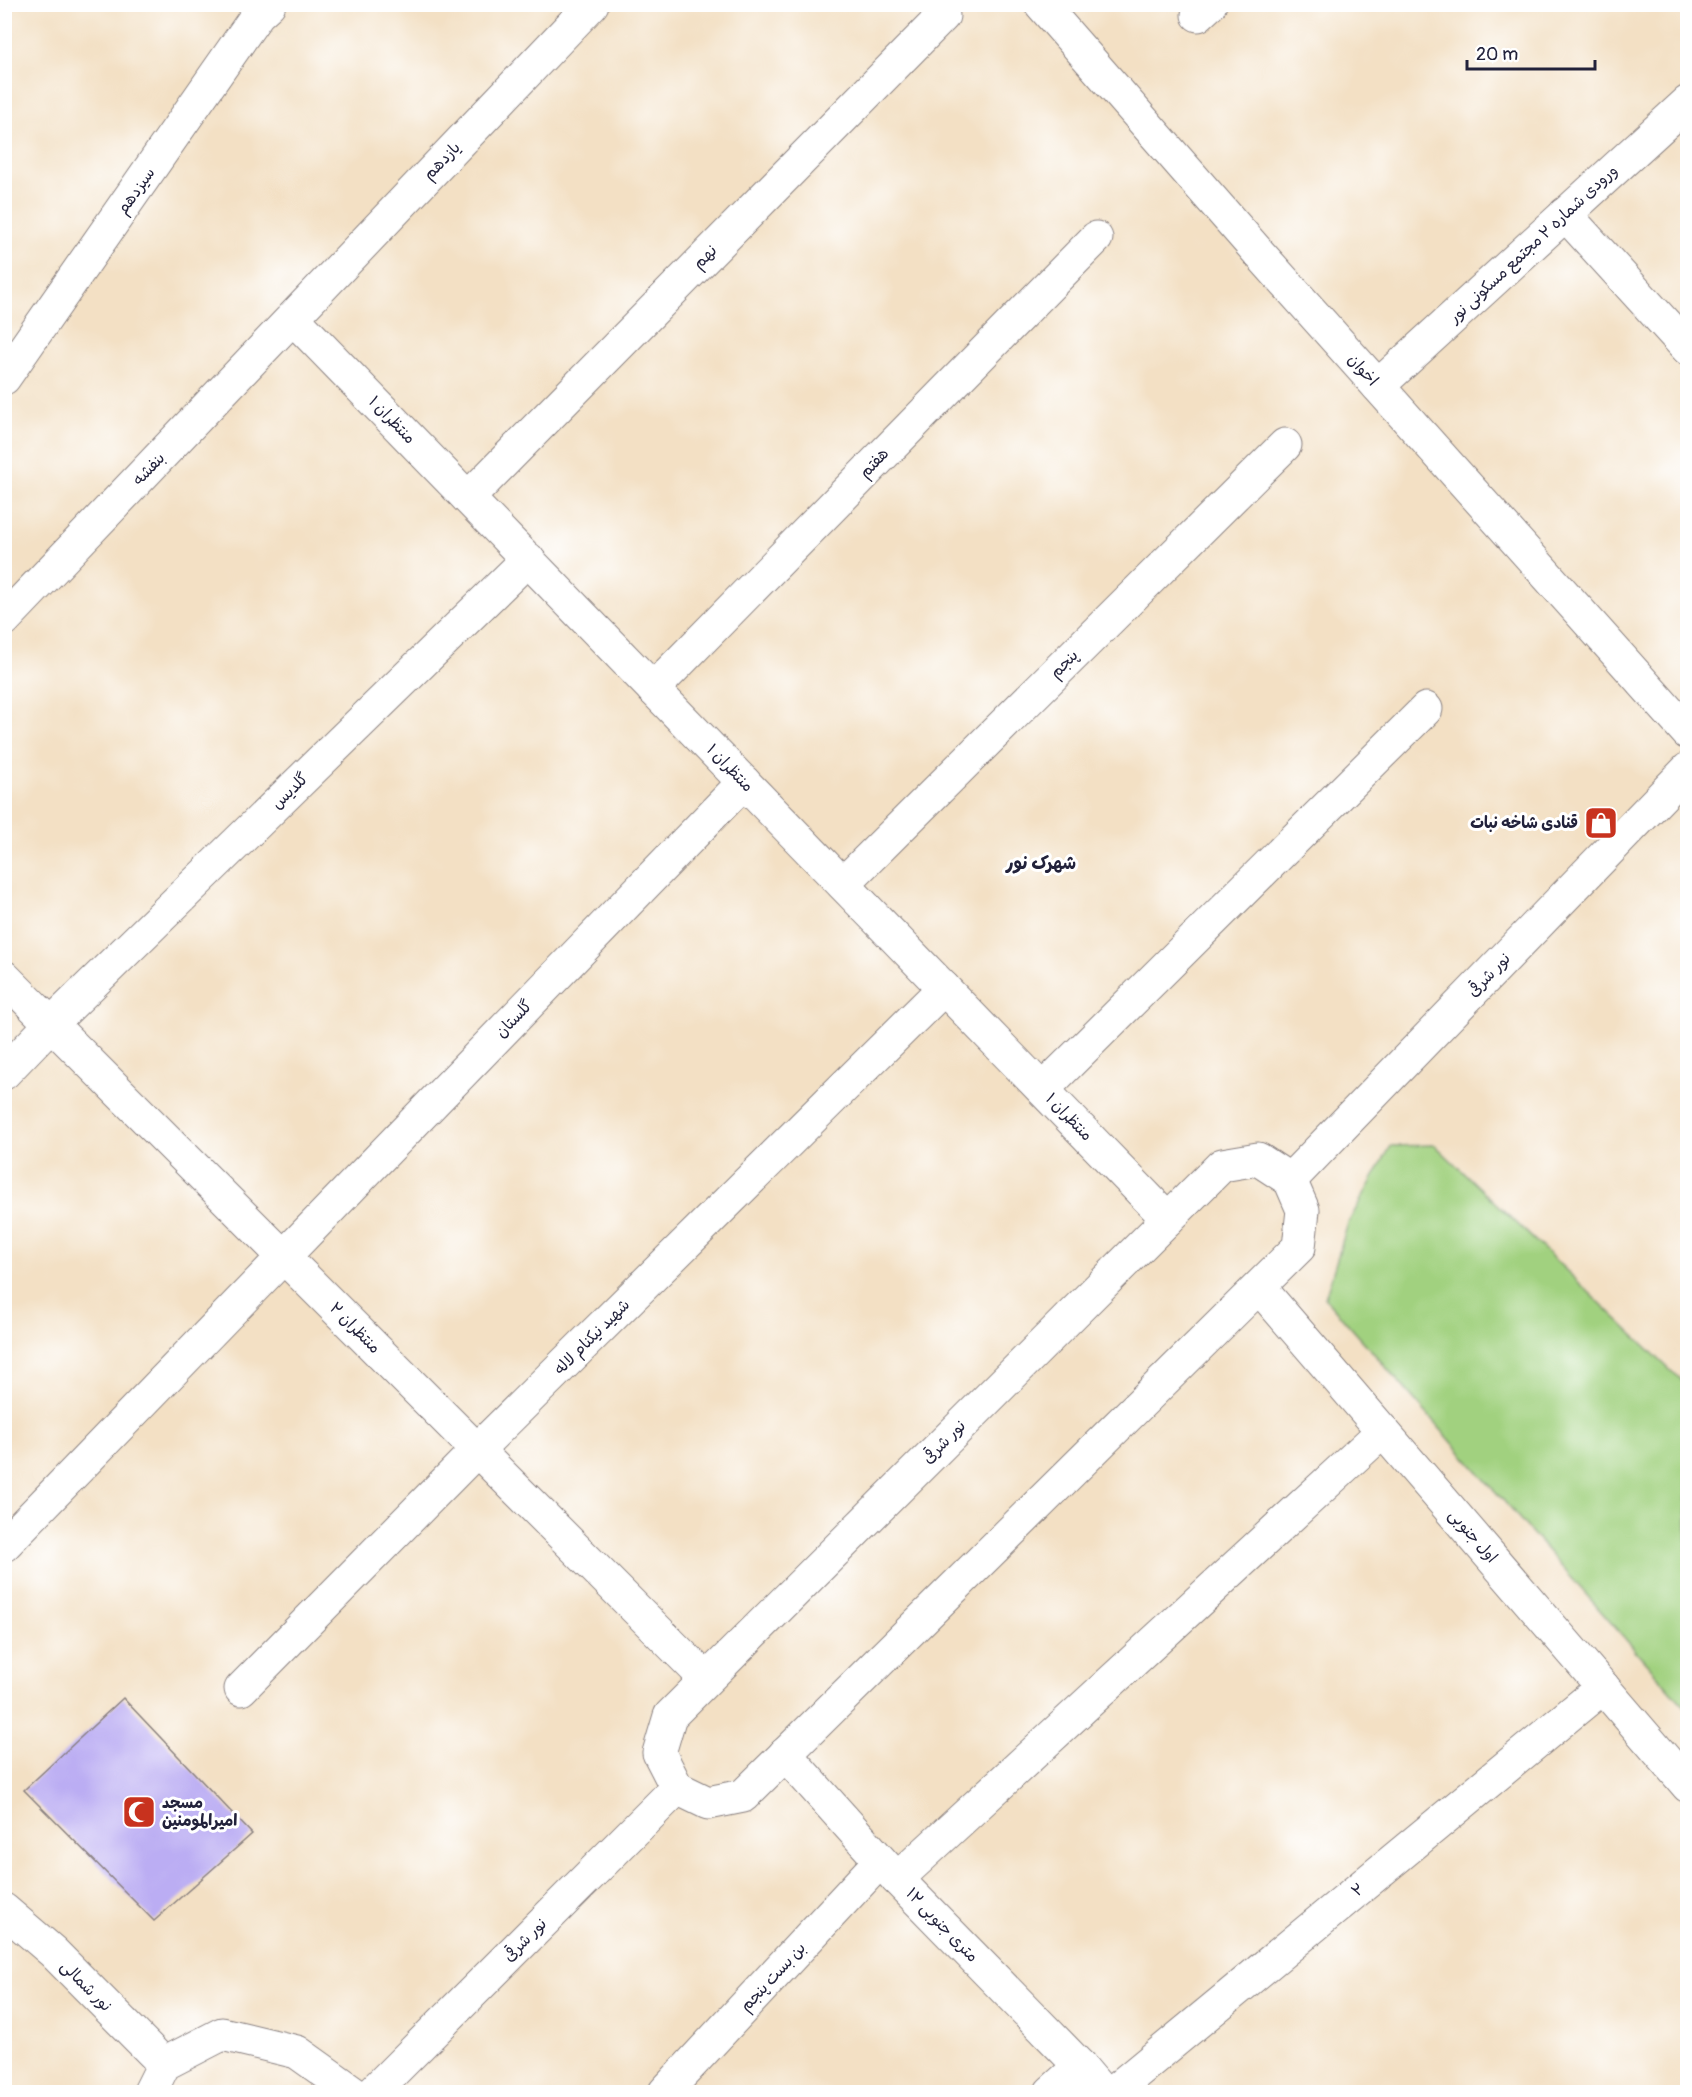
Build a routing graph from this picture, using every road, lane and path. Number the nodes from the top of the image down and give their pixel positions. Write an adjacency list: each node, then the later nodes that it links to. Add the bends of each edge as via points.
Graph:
1 (268, 4): 10 (street, سیزدهم)
2 (592, 4): 8 (street, یازدهم)
3 (1041, 4): 11 (street, اخوان)
4 (943, 16): 13 (street, نهم)
5 (1688, 102): 6 (street, ورودی شماره ۲ مجتمع مسکونی نور)
6 (1565, 214): 9 (street); 11 (street, ورودی شماره ۲ مجتمع مسکونی نور)
7 (1096, 238): 16 (street, هفتم)
8 (293, 318): 13 (street, منتظران ۱); 15 (street, بنفشه)
9 (1688, 349)
10 (4, 378)
11 (1378, 386): 18 (street, اخوان)
12 (1285, 445): 21 (street, پنجم)
13 (468, 498): 14 (street, منتظران ۱)
14 (528, 559): 16 (street, منتظران ۱); 24 (street, گلدیس)
15 (4, 620)
16 (653, 688): 20 (street, منتظران ۱)
17 (1426, 710): 26 (street)
18 (1688, 733)
19 (1688, 769): 27 (street, نور شرقی)
20 (744, 782): 21 (street, منتظران ۱); 29 (street, گلستان)
21 (843, 884): 23 (street, منتظران ۱)
22 (4, 977): 24 (street, منتظران ۲)
23 (944, 988): 26 (street, منتظران ۱); 32 (street, شهید نیکنام لاله)
24 (51, 1024): 25 (street, گلدیس); 29 (street, منتظران ۲)
25 (4, 1072)
26 (1043, 1089): 28 (street, منتظران ۱)
27 (1290, 1180): 28 (street, نور شرقی, via 1258,1159 1222,1165); 30 (street, via 1303,1210 1299,1247)
28 (1168, 1219): 34 (street, نور شرقی)
29 (284, 1257): 32 (street, منتظران ۲); 33 (street, گلستان)
30 (1259, 1287): 31 (street, اول جنوبی); 37 (street)
31 (1383, 1431): 35 (street, اول جنوبی); 40 (street, بن بست پنجم)
32 (477, 1450): 34 (street, منتظران ۲); 36 (street, شهید نیکنام لاله)
33 (4, 1545)
34 (706, 1679): 39 (street, نور شرقی, via 670,1716 659,1753)
35 (1603, 1687): 38 (street, اول جنوبی); 49 (street, ۲)
36 (241, 1689)
37 (785, 1754): 39 (street, via 742,1796 708,1803); 40 (street, ۱۲ متری جنوبی)
38 (1688, 1786)
39 (677, 1788): 45 (street, نور شرقی)
40 (889, 1870): 42 (street, ۱۲ متری جنوبی); 46 (street, بن بست پنجم)
41 (4, 1911): 43 (street, نور شمالی, via 53,1952)
42 (1080, 2066): 47 (street); 48 (street, ۱۲ متری جنوبی)
43 (157, 2078): 44 (street, via 222,2034 297,2052)
44 (353, 2092)
45 (373, 2092)
46 (665, 2092)
47 (1051, 2092)
48 (1102, 2092)
49 (1113, 2092)

